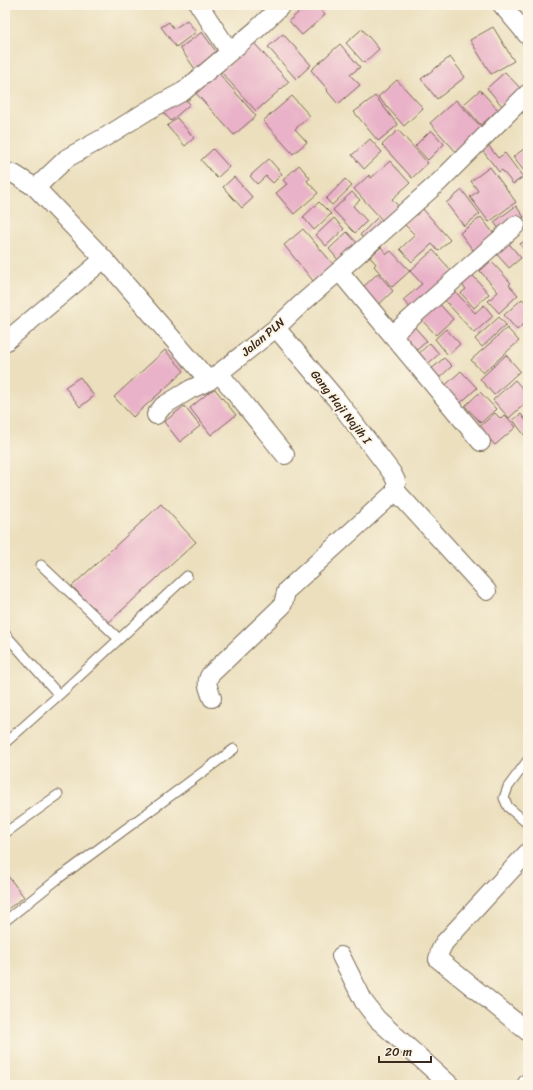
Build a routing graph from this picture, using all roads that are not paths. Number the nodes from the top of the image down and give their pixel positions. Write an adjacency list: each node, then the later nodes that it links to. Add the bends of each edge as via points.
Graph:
1 (200, 5): 5 (street)
2 (282, 5): 5 (street)
3 (502, 5): 4 (street)
4 (528, 36)
5 (230, 52): 8 (street, via 184,91 67,158)
6 (528, 93): 11 (street, Jalan PLN, via 440,181)
7 (5, 172): 8 (street, via 14,174)
8 (36, 188): 10 (street)
9 (516, 225): 13 (street)
10 (104, 259): 14 (street); 15 (street)
11 (340, 271): 12 (street, Jalan PLN); 13 (street)
12 (276, 328): 15 (street, Jalan PLN); 19 (street, Gang Haji Najih I, via 337,400 392,473 396,481)
13 (392, 336): 17 (street)
14 (5, 342)
15 (214, 377): 16 (street, Jalan PLN, via 167,403); 18 (street)
16 (156, 415)
17 (480, 442)
18 (284, 455)
19 (396, 491): 22 (street); 26 (street, via 287,590 282,606 210,675 207,680)
20 (41, 565): 24 (lane)
21 (187, 576): 24 (lane)
22 (487, 591)
23 (5, 634): 25 (lane)
24 (119, 639): 25 (lane)
25 (59, 695): 27 (lane)
26 (212, 698)
27 (5, 743)
28 (234, 749): 34 (lane)
29 (528, 760): 31 (lane, via 508,787 504,798 508,807)
30 (58, 795): 32 (lane)
31 (528, 824)
32 (5, 833)
33 (528, 852): 36 (street, via 444,943 438,959)
34 (5, 921)
35 (341, 956): 38 (street, via 364,1002 376,1019)
36 (528, 1032)
37 (528, 1082): 39 (street)
38 (450, 1085)
39 (526, 1085)

